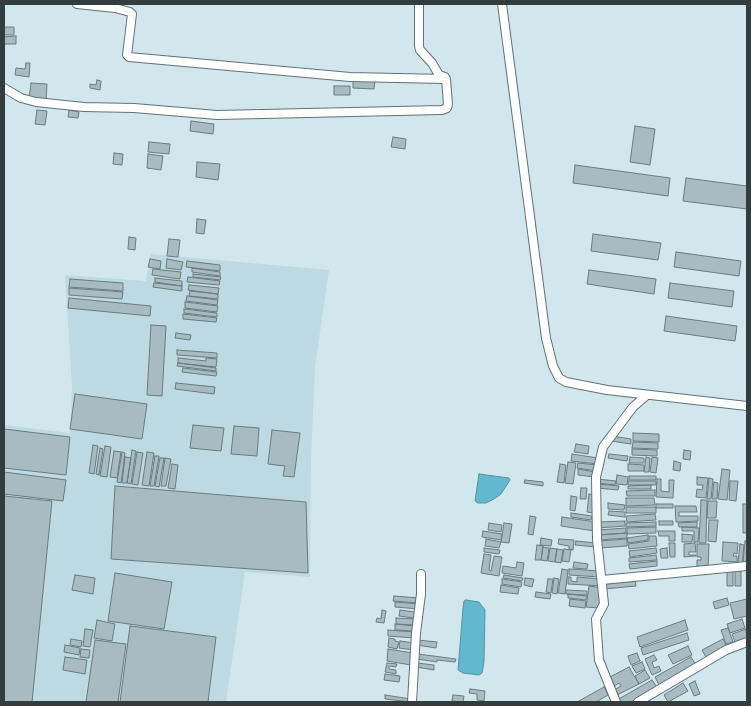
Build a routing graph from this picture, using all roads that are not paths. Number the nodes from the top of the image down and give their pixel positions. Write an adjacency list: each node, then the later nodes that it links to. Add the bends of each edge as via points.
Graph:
1 (77, 4): 4 (street)
2 (419, 4): 5 (street, via 420,50 439,75)
3 (502, 4): 7 (street, via 546,338 553,366 559,378 566,382)
4 (92, 5): 5 (street, via 132,14 128,57 350,77)
5 (446, 79): 6 (street, via 448,104 442,110 259,115 36,102)
6 (4, 88)
7 (647, 395): 8 (street); 11 (street, via 603,447 599,462 596,512)
8 (747, 406)
9 (747, 566): 11 (street)
10 (420, 574): 13 (street)
11 (602, 580): 14 (street, via 604,604 596,619 599,660)
12 (747, 642): 15 (street, via 726,650)
13 (412, 702)
14 (616, 702)
15 (638, 702)

